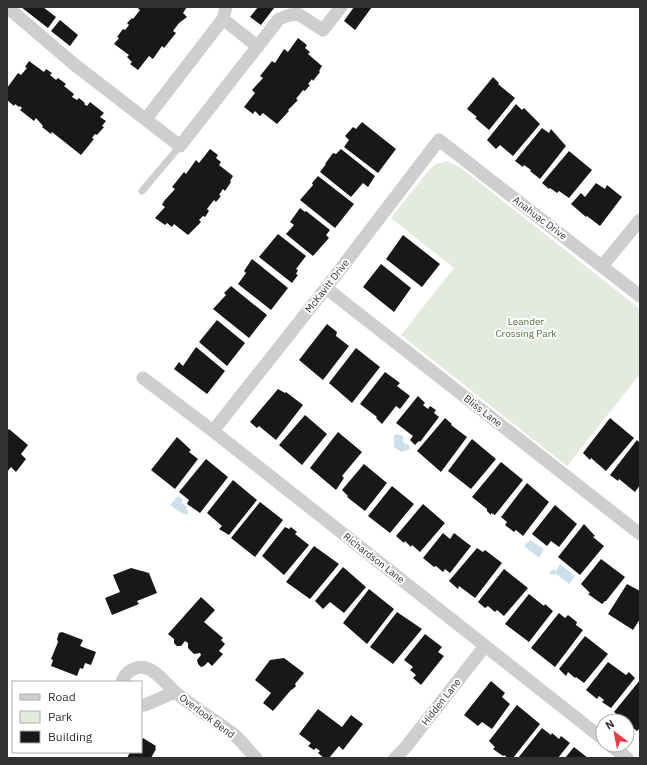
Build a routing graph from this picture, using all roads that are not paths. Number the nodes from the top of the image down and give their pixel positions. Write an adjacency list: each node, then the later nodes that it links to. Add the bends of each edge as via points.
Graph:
1 (7, 7): 5 (street, via 75,65)
2 (341, 7): 4 (street, via 323,30 298,14 290,14 280,19)
3 (224, 13): 4 (street); 5 (street)
4 (258, 47): 7 (street)
5 (146, 119): 7 (street)
6 (439, 140): 10 (street, Anahuac Drive); 11 (street, McKavitt Drive)
7 (180, 146): 8 (lane)
8 (142, 192)
9 (640, 220): 10 (street)
10 (602, 266): 12 (street, Anahuac Drive)
11 (326, 288): 14 (street, McKavitt Drive); 15 (street, Bliss Lane)
12 (640, 296)
13 (143, 378): 14 (street, Richardson Lane)
14 (213, 431): 16 (street, Richardson Lane)
15 (640, 534)
16 (485, 646): 20 (street, Richardson Lane); 22 (street, Hidden Lane)
17 (123, 681): 18 (street, Overlook Bend, via 133,669 147,668)
18 (175, 692): 19 (street, Overlook Bend); 21 (street, Overlook Bend, via 234,734)
19 (142, 705)
20 (595, 733)
21 (256, 758)
22 (395, 758)

